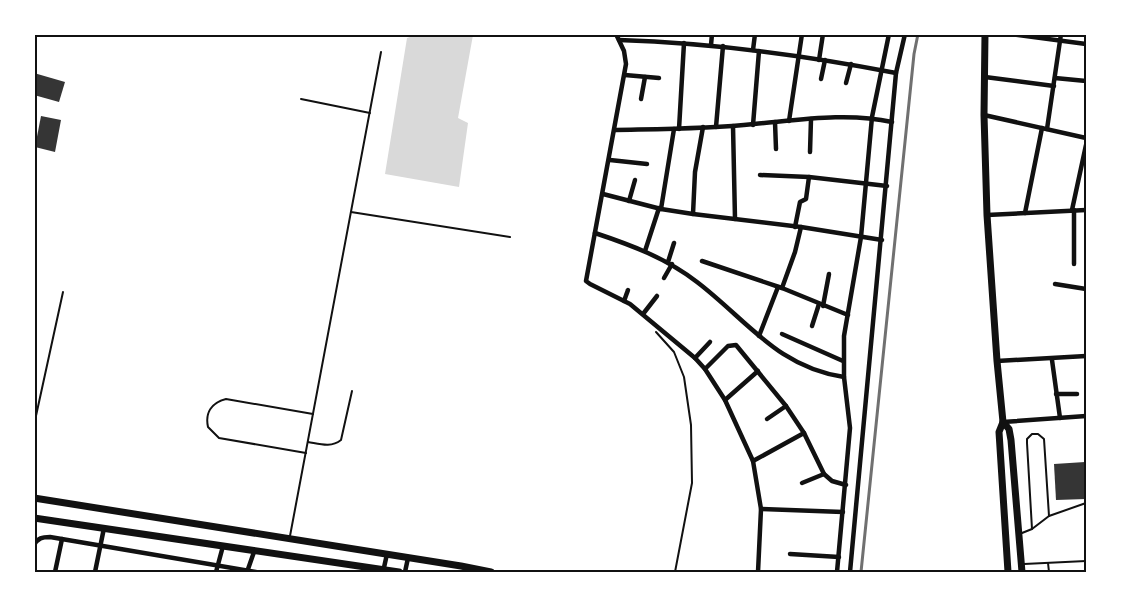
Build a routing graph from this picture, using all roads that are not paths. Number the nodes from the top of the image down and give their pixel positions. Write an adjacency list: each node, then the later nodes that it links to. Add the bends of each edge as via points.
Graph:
1 (616, 34): 13 (street)
2 (712, 34): 16 (street)
3 (755, 34): 18 (street)
4 (802, 34): 20 (street)
5 (823, 34): 21 (street)
6 (905, 34): 24 (street)
7 (985, 34): 27 (main road)
8 (1010, 34): 10 (street)
9 (886, 35): 23 (street)
10 (1034, 36): 11 (street)
11 (1061, 37): 15 (street); 29 (street)
12 (641, 38): 13 (street); 14 (street)
13 (619, 40): 25 (street, via 626,57)
14 (684, 43): 16 (street); 48 (street)
15 (1086, 44)
16 (711, 45): 17 (street)
17 (723, 46): 18 (street); 46 (street)
18 (756, 51): 20 (street); 43 (street)
19 (381, 52): 36 (lane)
20 (798, 56): 21 (street); 40 (street)
21 (822, 60): 22 (street); 30 (street)
22 (851, 64): 23 (street); 32 (street)
23 (880, 70): 24 (street); 38 (street)
24 (896, 73): 42 (street)
25 (625, 75): 26 (street); 49 (street)
26 (645, 77): 28 (street); 35 (street)
27 (985, 77): 33 (street); 37 (main road)
28 (659, 78)
29 (1055, 78): 31 (street); 33 (street)
30 (821, 79)
31 (1086, 81)
32 (846, 83)
33 (1053, 86): 47 (street)
34 (301, 99): 36 (lane)
35 (641, 99)
36 (370, 112): 66 (lane)
37 (984, 115): 47 (street); 69 (main road)
38 (872, 117): 39 (street); 42 (street); 59 (street)
39 (811, 119): 40 (street); 53 (street)
40 (789, 121): 41 (street)
41 (776, 122): 43 (street); 52 (street)
42 (892, 122): 60 (street)
43 (753, 124): 44 (street)
44 (733, 126): 46 (street); 70 (street)
45 (703, 127): 46 (street); 48 (street); 68 (street)
46 (716, 127)
47 (1045, 128): 50 (street); 67 (street)
48 (676, 129): 49 (street); 63 (street)
49 (615, 130): 54 (street)
50 (1086, 138)
51 (1086, 145): 64 (street)
52 (776, 149)
53 (810, 152)
54 (610, 160): 55 (street); 61 (street)
55 (647, 164)
56 (760, 175): 57 (street)
57 (809, 177): 59 (street); 71 (street, via 806,199 800,202)
58 (635, 180): 62 (street)
59 (867, 183): 60 (street); 74 (street)
60 (886, 186): 75 (street)
61 (603, 194): 62 (street); 72 (street)
62 (629, 201): 63 (street)
63 (660, 209): 68 (street); 77 (street)
64 (1073, 210): 65 (street); 67 (street); 80 (street)
65 (1086, 210)
66 (351, 212): 73 (lane); 111 (lane)
67 (1025, 213): 69 (street)
68 (693, 214): 70 (street)
69 (987, 215): 101 (main road)
70 (735, 219): 71 (street)
71 (798, 227): 74 (street); 84 (street, via 795,252)
72 (595, 233): 77 (street); 89 (street, via 586,281)
73 (510, 237)
74 (861, 237): 75 (street); 92 (street)
75 (882, 240): 160 (street)
76 (674, 243): 79 (street)
77 (645, 251): 79 (street)
78 (702, 261): 84 (street)
79 (670, 263): 82 (street); 96 (street)
80 (1074, 264)
81 (829, 274): 90 (street)
82 (664, 278)
83 (1055, 284): 85 (street)
84 (780, 287): 90 (street); 96 (street)
85 (1086, 289)
86 (628, 290): 89 (street)
87 (63, 292): 116 (lane)
88 (657, 296): 91 (street)
89 (624, 301): 91 (street)
90 (821, 305): 92 (street); 93 (street)
91 (643, 314): 99 (street)
92 (848, 315): 102 (street)
93 (812, 326)
94 (657, 332): 157 (lane, via 674,352 684,377 691,425 692,483)
95 (782, 334): 102 (street)
96 (759, 336): 105 (street, via 795,361)
97 (710, 342): 99 (street)
98 (1086, 357): 100 (street)
99 (695, 358): 103 (street)
100 (1052, 360): 101 (street); 108 (street)
101 (996, 361): 115 (main road)
102 (843, 362): 105 (street)
103 (705, 369): 104 (street, via 732,344); 109 (street)
104 (758, 371): 109 (street); 110 (street)
105 (844, 377): 123 (street, via 850,428)
106 (352, 391): 118 (lane, via 342,440 336,445)
107 (1077, 393): 108 (street)
108 (1056, 394): 113 (street)
109 (725, 400): 120 (street)
110 (786, 406): 114 (street); 117 (street)
111 (313, 414): 118 (lane); 119 (lane, via 226,399 208,412 208,428 219,438)
112 (1086, 416): 113 (street)
113 (1060, 418): 115 (street)
114 (767, 419)
115 (1003, 422): 132 (main road, via 1010,433); 133 (main road, via 999,432)
116 (34, 425)
117 (804, 433): 120 (street); 121 (street)
118 (308, 442): 119 (lane)
119 (306, 453): 135 (lane)
120 (753, 461): 126 (street)
121 (824, 474): 122 (street); 123 (street)
122 (802, 483)
123 (846, 485): 127 (street)
124 (34, 498): 135 (main road)
125 (1086, 503): 128 (lane)
126 (760, 508): 127 (street); 158 (street)
127 (843, 513): 143 (street)
128 (1049, 516): 131 (lane); 131 (lane, via 1044,438 1032,434 1027,443)
129 (34, 518): 130 (main road)
130 (104, 527): 137 (street); 138 (main road)
131 (1032, 529): 132 (lane)
132 (1019, 534): 133 (main road); 147 (main road)
133 (1005, 535): 161 (main road)
134 (62, 539): 136 (street, via 43,537); 137 (street); 150 (street)
135 (289, 539): 140 (main road)
136 (34, 545)
137 (101, 545): 146 (street); 151 (street)
138 (223, 546): 139 (main road); 146 (street)
139 (254, 552): 148 (main road); 149 (street)
140 (387, 554): 142 (main road); 148 (street)
141 (790, 554): 143 (street)
142 (408, 557): 155 (street); 156 (main road)
143 (839, 557): 159 (street)
144 (1086, 561): 145 (lane)
145 (1048, 563): 147 (lane); 162 (lane)
146 (218, 566): 149 (street); 152 (street)
147 (1022, 568)
148 (384, 571): 154 (main road)
149 (248, 572): 153 (street)
150 (56, 573)
151 (95, 573)
152 (216, 573)
153 (256, 573)
154 (399, 573)
155 (405, 573)
156 (491, 573)
157 (675, 573)
158 (758, 573)
159 (837, 573)
160 (850, 573)
161 (1008, 573)
162 (1049, 573)

